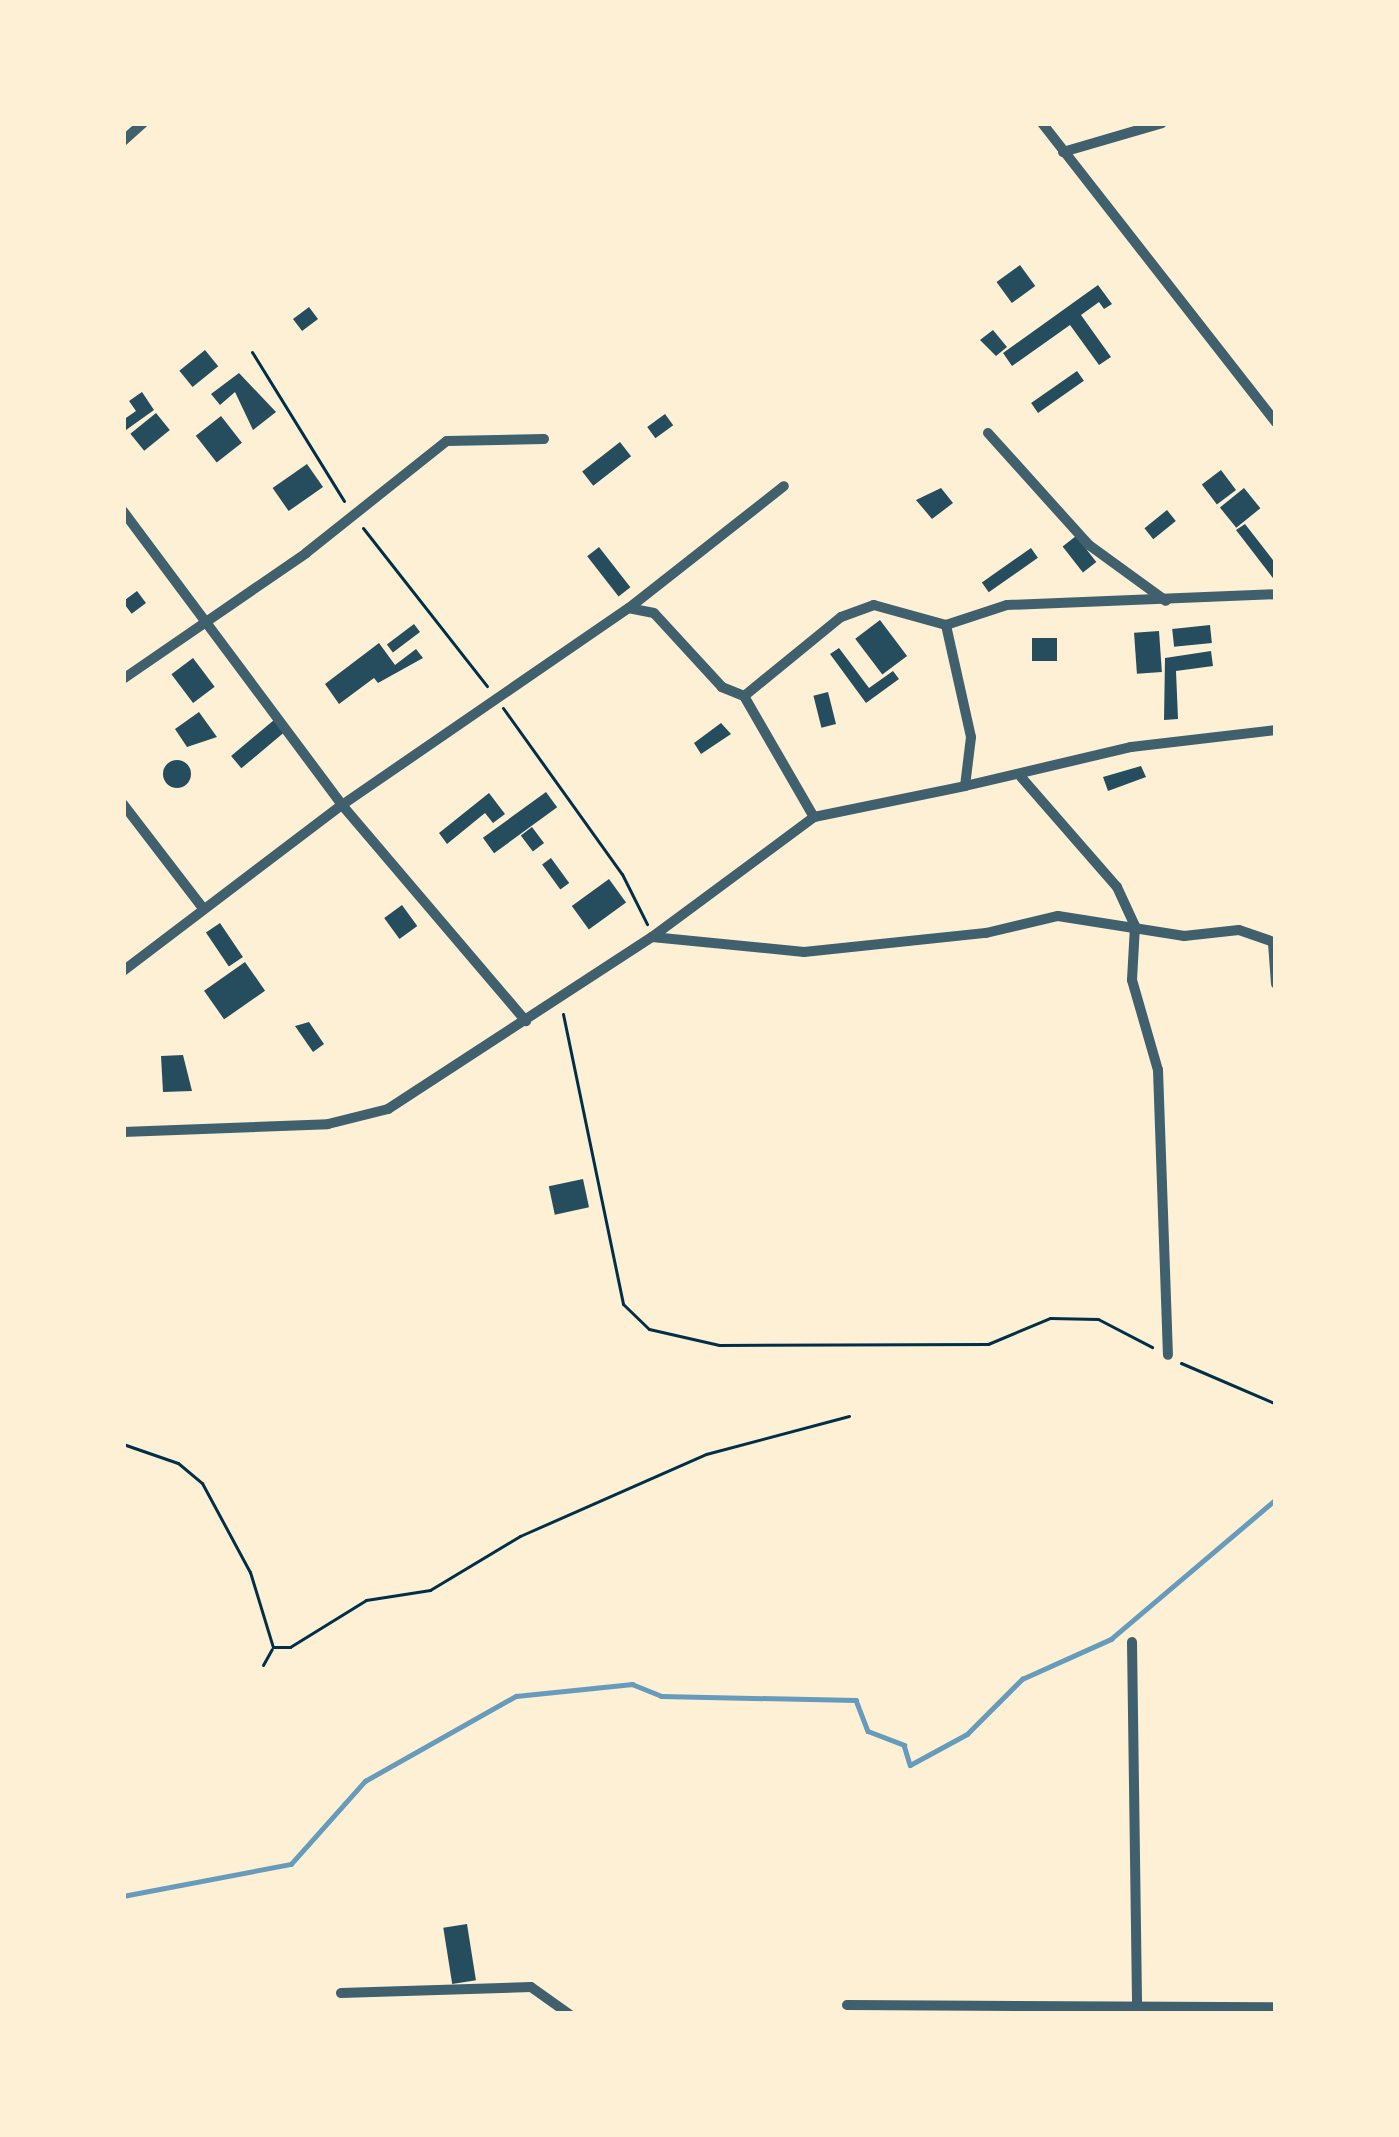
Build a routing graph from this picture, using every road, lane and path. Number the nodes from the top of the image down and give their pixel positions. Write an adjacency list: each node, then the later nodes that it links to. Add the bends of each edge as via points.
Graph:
1 (143, 123): 4 (street)
2 (1042, 123): 5 (street)
3 (1162, 123): 5 (street)
4 (123, 141)
5 (1064, 152): 7 (street)
6 (252, 352): 12 (path)
7 (1276, 420)
8 (988, 434): 14 (street, via 1089,545)
9 (544, 439): 12 (street, via 447,440)
10 (784, 486): 15 (street)
11 (123, 511): 16 (street)
12 (352, 514): 16 (street); 20 (path)
13 (1276, 593): 14 (street)
14 (1168, 603): 17 (street, via 1007,605)
15 (629, 608): 19 (street, via 654,613 722,687); 20 (street)
16 (202, 618): 18 (street); 25 (street)
17 (946, 625): 19 (street, via 874,605 841,617); 23 (street, via 970,737)
18 (123, 680)
19 (744, 696): 26 (street)
20 (498, 701): 25 (street); 29 (path, via 622,874)
21 (1276, 730): 22 (street, via 1131,748)
22 (1021, 777): 23 (street); 28 (street, via 1117,887)
23 (965, 786): 26 (street)
24 (123, 804): 27 (street)
25 (342, 805): 27 (street); 34 (street)
26 (814, 817): 29 (street)
27 (202, 907): 31 (street)
28 (1135, 926): 29 (street, via 1058,916 926,941 804,952); 30 (street, via 1184,936 1240,929); 36 (street, via 1132,980 1158,1070)
29 (652, 938): 33 (street)
30 (1275, 943): 32 (street)
31 (123, 971)
32 (1276, 984)
33 (558, 995): 34 (street); 36 (path, via 623,1304 649,1329 719,1345 988,1344 1050,1318 1098,1319)
34 (526, 1021): 35 (street, via 388,1109 328,1124)
35 (123, 1132)
36 (1168, 1355): 37 (path)
37 (1276, 1404)
38 (849, 1416): 41 (path, via 706,1454 520,1536 430,1591 367,1600 311,1640)
39 (123, 1444): 41 (path, via 178,1463 202,1483 250,1572)
40 (1132, 1642): 46 (street)
41 (273, 1647): 42 (path)
42 (262, 1665)
43 (340, 1993): 47 (street, via 531,1987)
44 (847, 2005): 46 (street)
45 (1276, 2008): 46 (street)
46 (1137, 2010)
47 (569, 2014)

